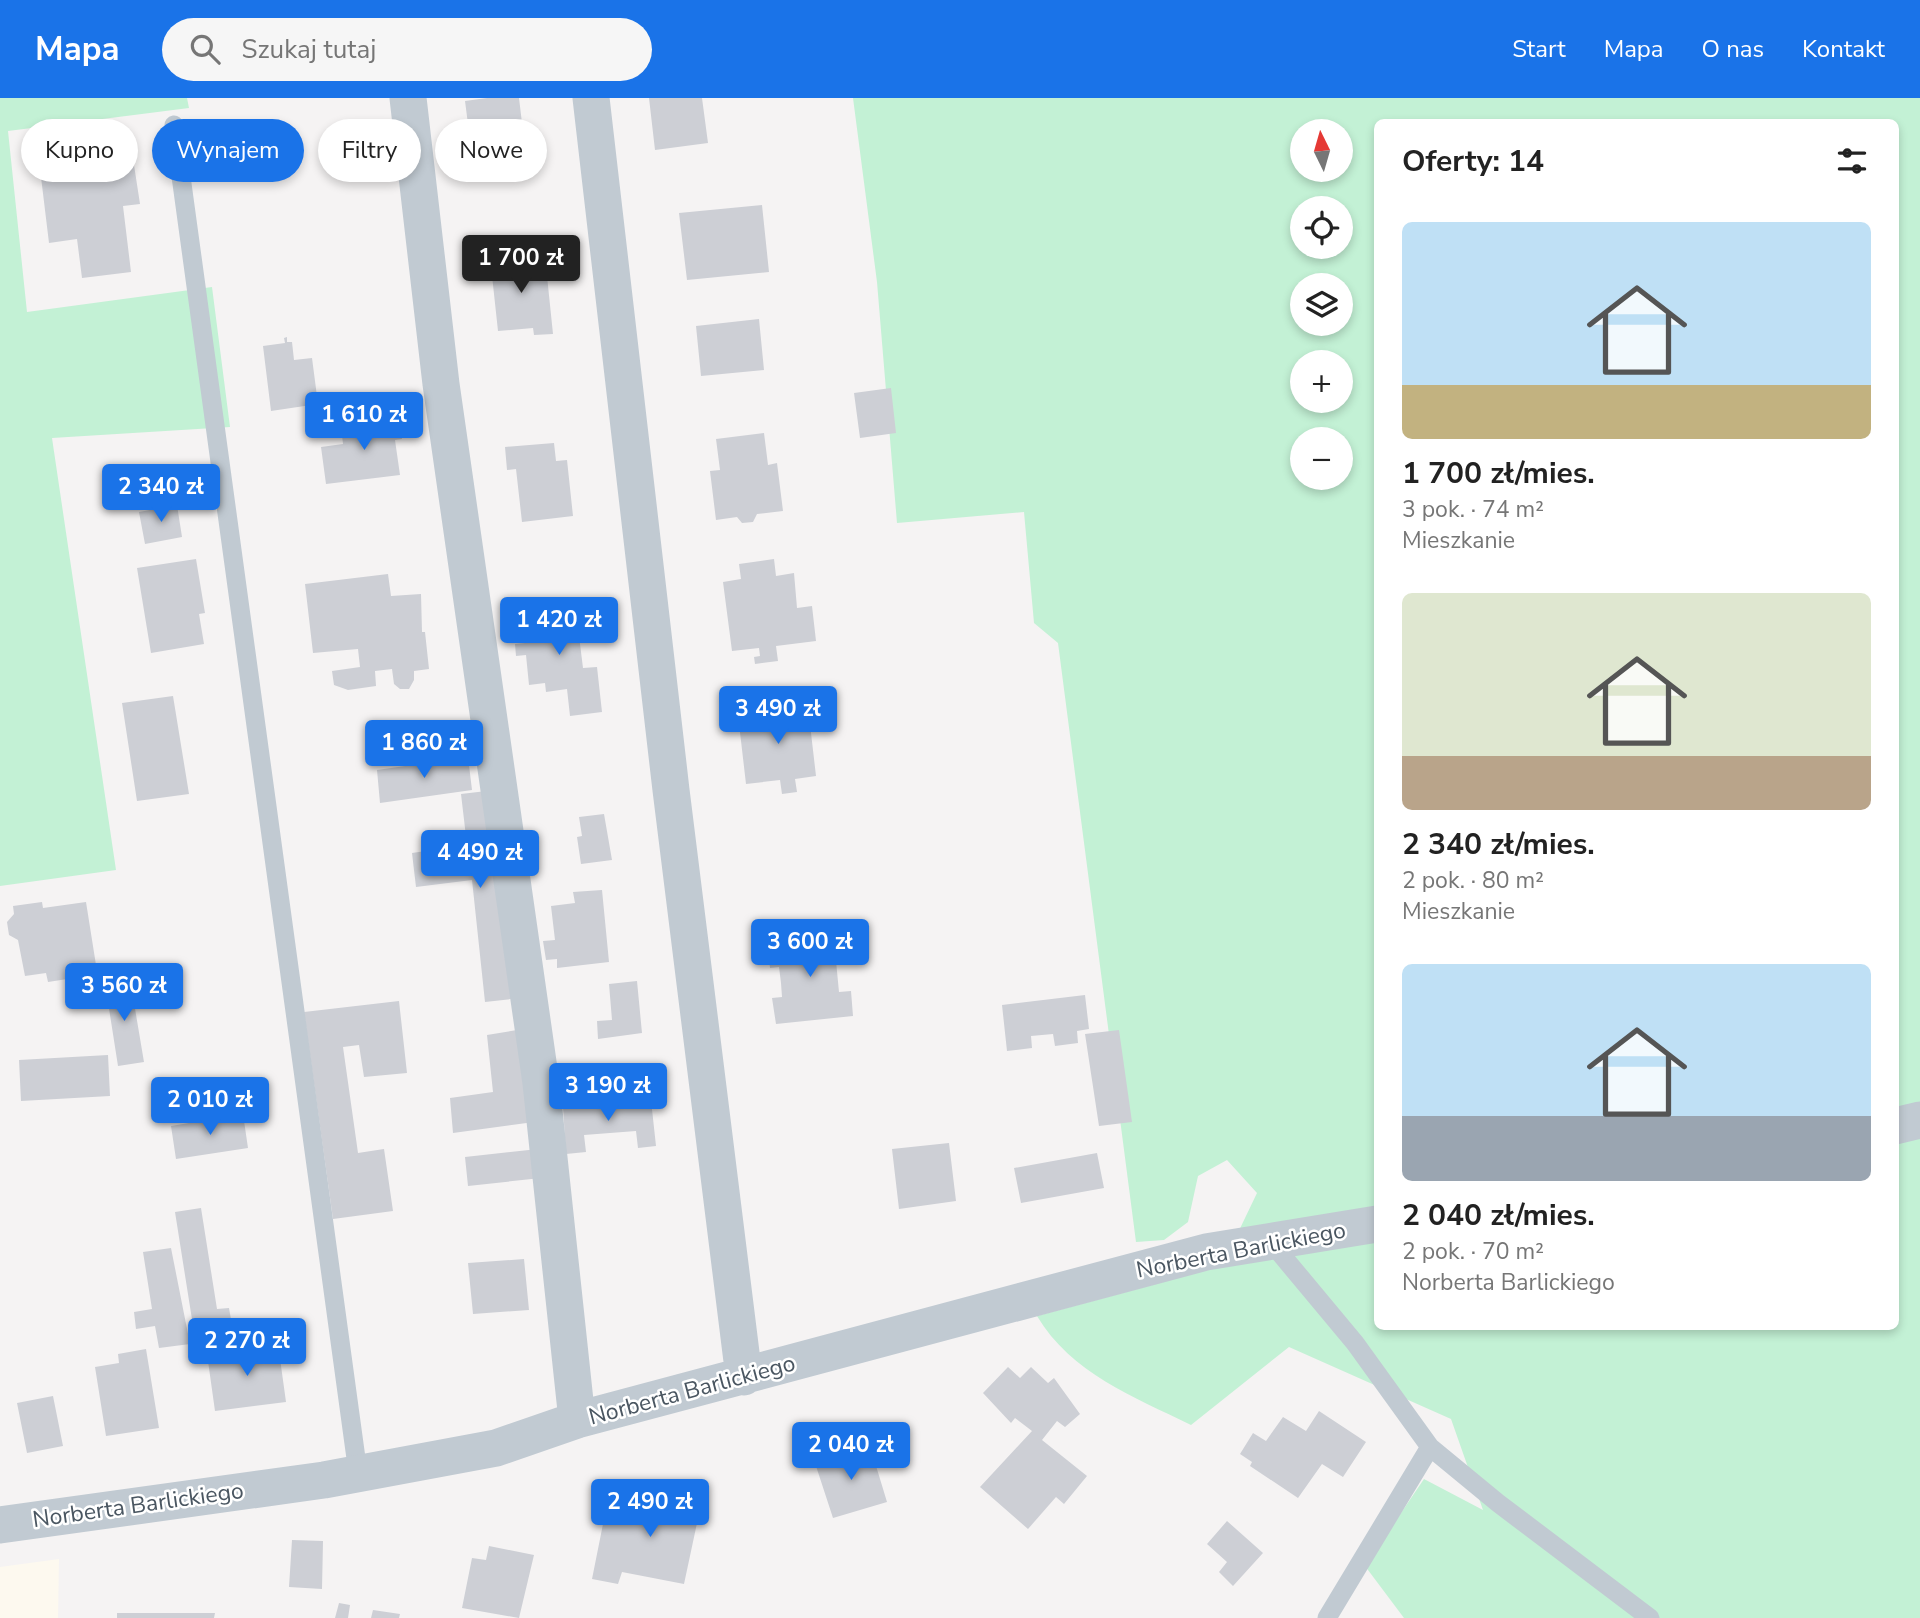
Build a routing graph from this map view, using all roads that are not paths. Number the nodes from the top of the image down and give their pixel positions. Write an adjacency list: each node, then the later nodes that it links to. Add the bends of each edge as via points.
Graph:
1 (408, 98): 9 (street, via 441,384 541,1083)
2 (591, 98): 8 (street)
3 (182, 182): 11 (lane)
4 (1920, 1120): 5 (street)
5 (1899, 1125)
6 (1374, 1224): 7 (street, Norberta Barlickiego)
7 (1269, 1241): 8 (street, Norberta Barlickiego, via 1065,1288); 10 (lane, via 1355,1343)
8 (744, 1377): 9 (street, Norberta Barlickiego)
9 (578, 1420): 11 (street, Norberta Barlickiego, via 496,1448)
10 (1430, 1447): 13 (lane); 14 (lane)
11 (358, 1474): 12 (street, Norberta Barlickiego)
12 (0, 1525)
13 (1327, 1618)
14 (1650, 1618)

